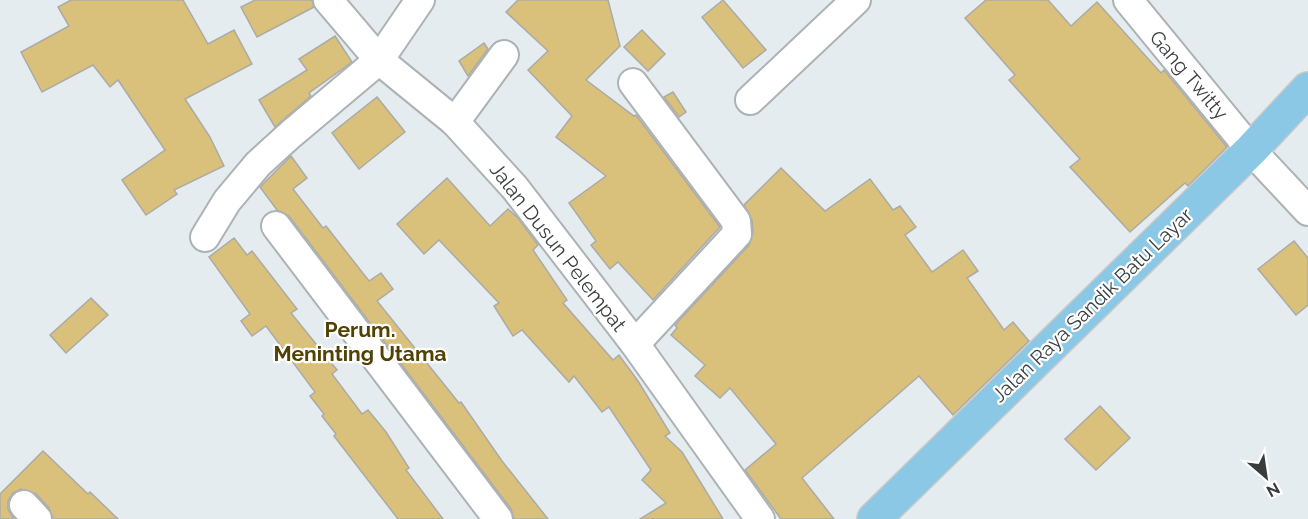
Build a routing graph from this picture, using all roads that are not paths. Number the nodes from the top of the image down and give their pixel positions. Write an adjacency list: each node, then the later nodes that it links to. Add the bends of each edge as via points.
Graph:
1 (328, 0): 6 (street, Jalan Dusun Pelempat)
2 (420, 0): 6 (street)
3 (856, 0): 9 (street)
4 (1128, 0): 11 (street, Gang Twitty)
5 (504, 55): 10 (street)
6 (379, 60): 10 (street, Jalan Dusun Pelempat); 14 (street, via 258,165 227,201)
7 (633, 83): 15 (street, via 739,229)
8 (1308, 89): 11 (main road, Jalan Raya Sandik Batu Layar)
9 (750, 100)
10 (455, 122): 15 (street, Jalan Dusun Pelempat, via 515,188)
11 (1251, 150): 12 (street, Gang Twitty); 18 (main road, Jalan Raya Sandik Batu Layar)
12 (1308, 211)
13 (276, 226): 16 (street)
14 (205, 237)
15 (634, 344): 17 (street, Jalan Dusun Pelempat)
16 (498, 519)
17 (760, 519)
18 (874, 519)

